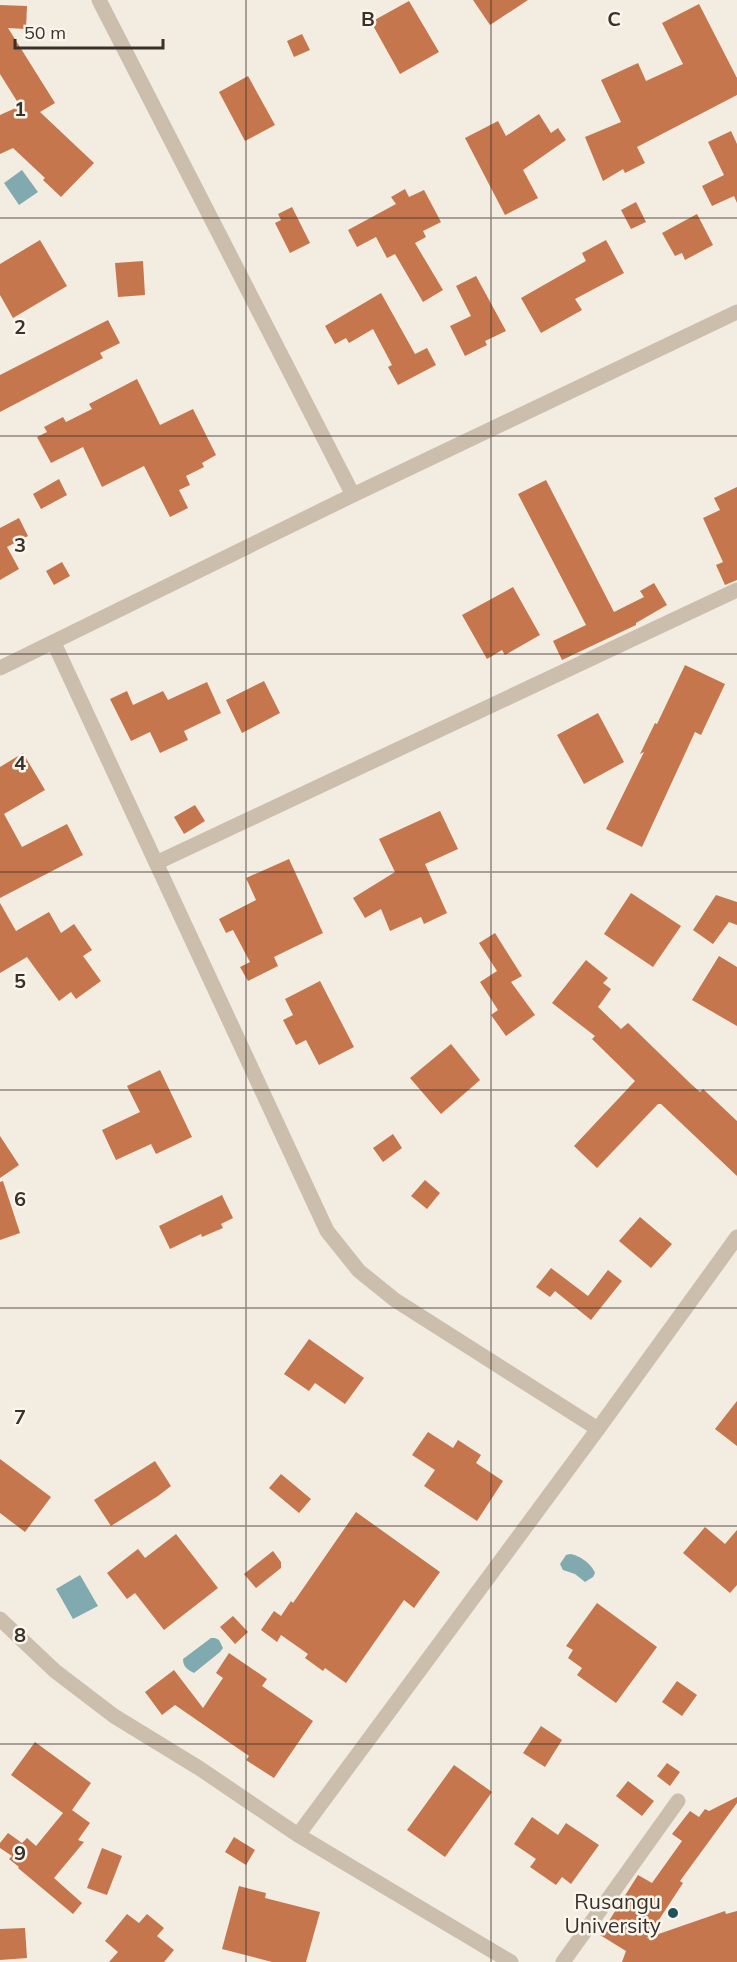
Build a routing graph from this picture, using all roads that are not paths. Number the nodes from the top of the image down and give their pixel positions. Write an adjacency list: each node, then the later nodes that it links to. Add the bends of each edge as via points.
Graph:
1 (99, 0): 3 (street)
2 (737, 312): 3 (street)
3 (353, 495): 5 (street)
4 (737, 590): 7 (street)
5 (54, 643): 6 (street); 7 (street)
6 (0, 668)
7 (156, 863): 9 (street, via 334,1239 359,1271 395,1300)
8 (737, 1237): 9 (street)
9 (598, 1429): 12 (street)
10 (0, 1619): 12 (street, via 55,1671 114,1716)
11 (678, 1801): 14 (street)
12 (298, 1835): 13 (street)
13 (510, 1962)
14 (563, 1962)

